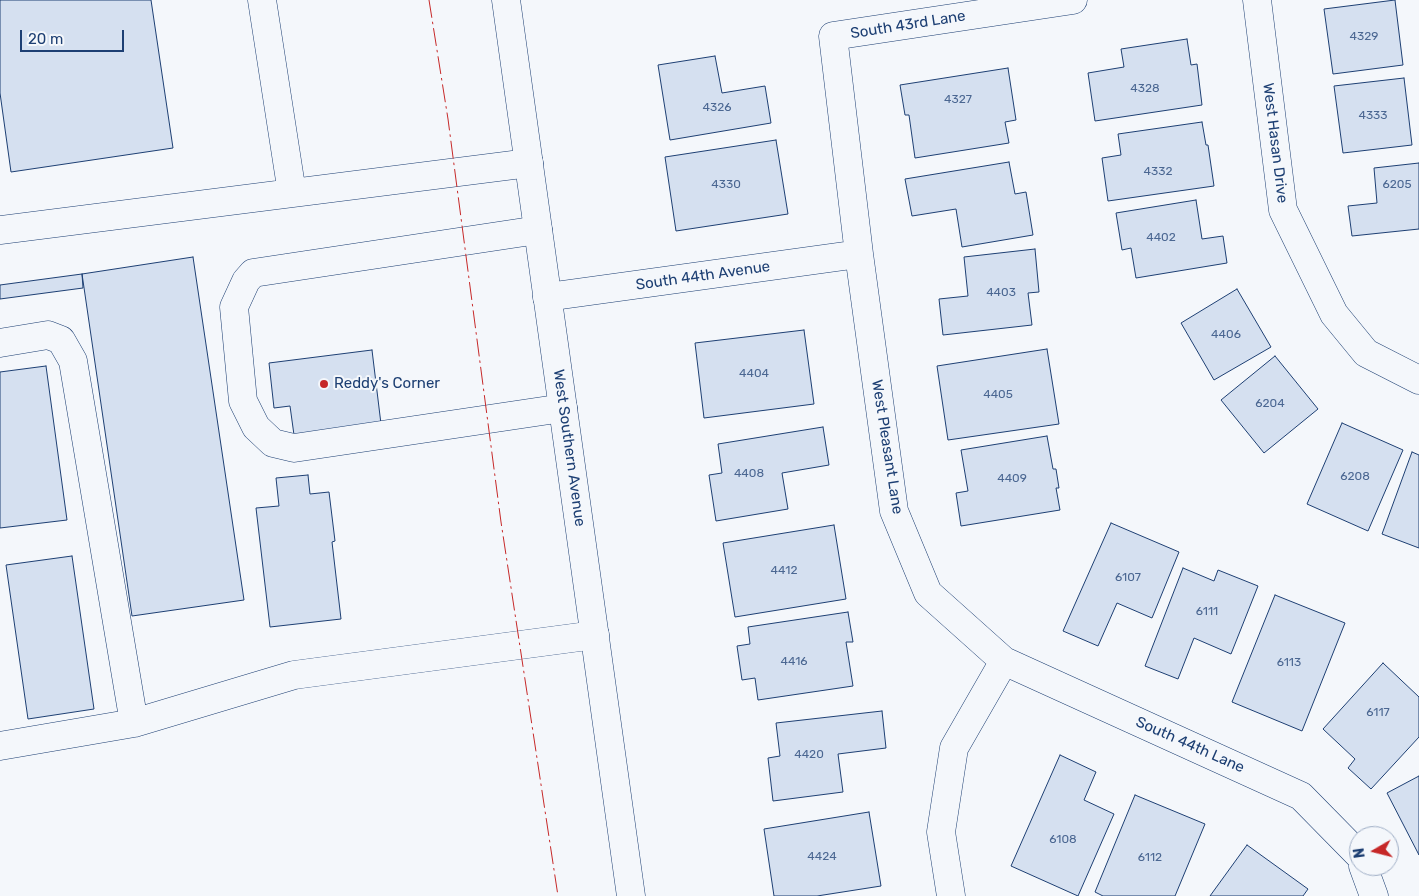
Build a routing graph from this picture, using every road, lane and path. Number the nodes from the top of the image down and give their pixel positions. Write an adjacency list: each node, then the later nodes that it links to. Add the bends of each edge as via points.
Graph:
1 (262, 0): 7 (street)
2 (506, 0): 6 (street, West Southern Avenue)
3 (1073, 0): 5 (street, South 43rd Lane)
4 (1257, 0): 13 (street, West Hasan Drive, via 1283,210 1334,314 1366,353)
5 (833, 36): 10 (street, West Pleasant Lane)
6 (529, 163): 7 (street); 9 (street, West Southern Avenue)
7 (292, 193): 8 (street)
8 (0, 230)
9 (538, 230): 11 (street, West Southern Avenue); 14 (street, via 253,273 234,307 243,401 256,428 273,443 294,448)
10 (859, 254): 11 (street, South 44th Avenue); 16 (street, West Pleasant Lane, via 894,511 928,593)
11 (547, 297): 14 (street, West Southern Avenue)
12 (0, 343): 17 (street, via 48,336 61,340 73,361)
13 (1419, 380)
14 (563, 408): 15 (street, West Southern Avenue)
15 (595, 635): 17 (street, via 294,675); 21 (street, West Southern Avenue)
16 (1004, 661): 19 (street, South 44th Lane, via 1301,796); 22 (street, via 954,748 941,832)
17 (134, 723): 18 (street)
18 (0, 746)
19 (1349, 845)
20 (1367, 876): 23 (street)
21 (632, 896)
22 (951, 896)
23 (1374, 896)

